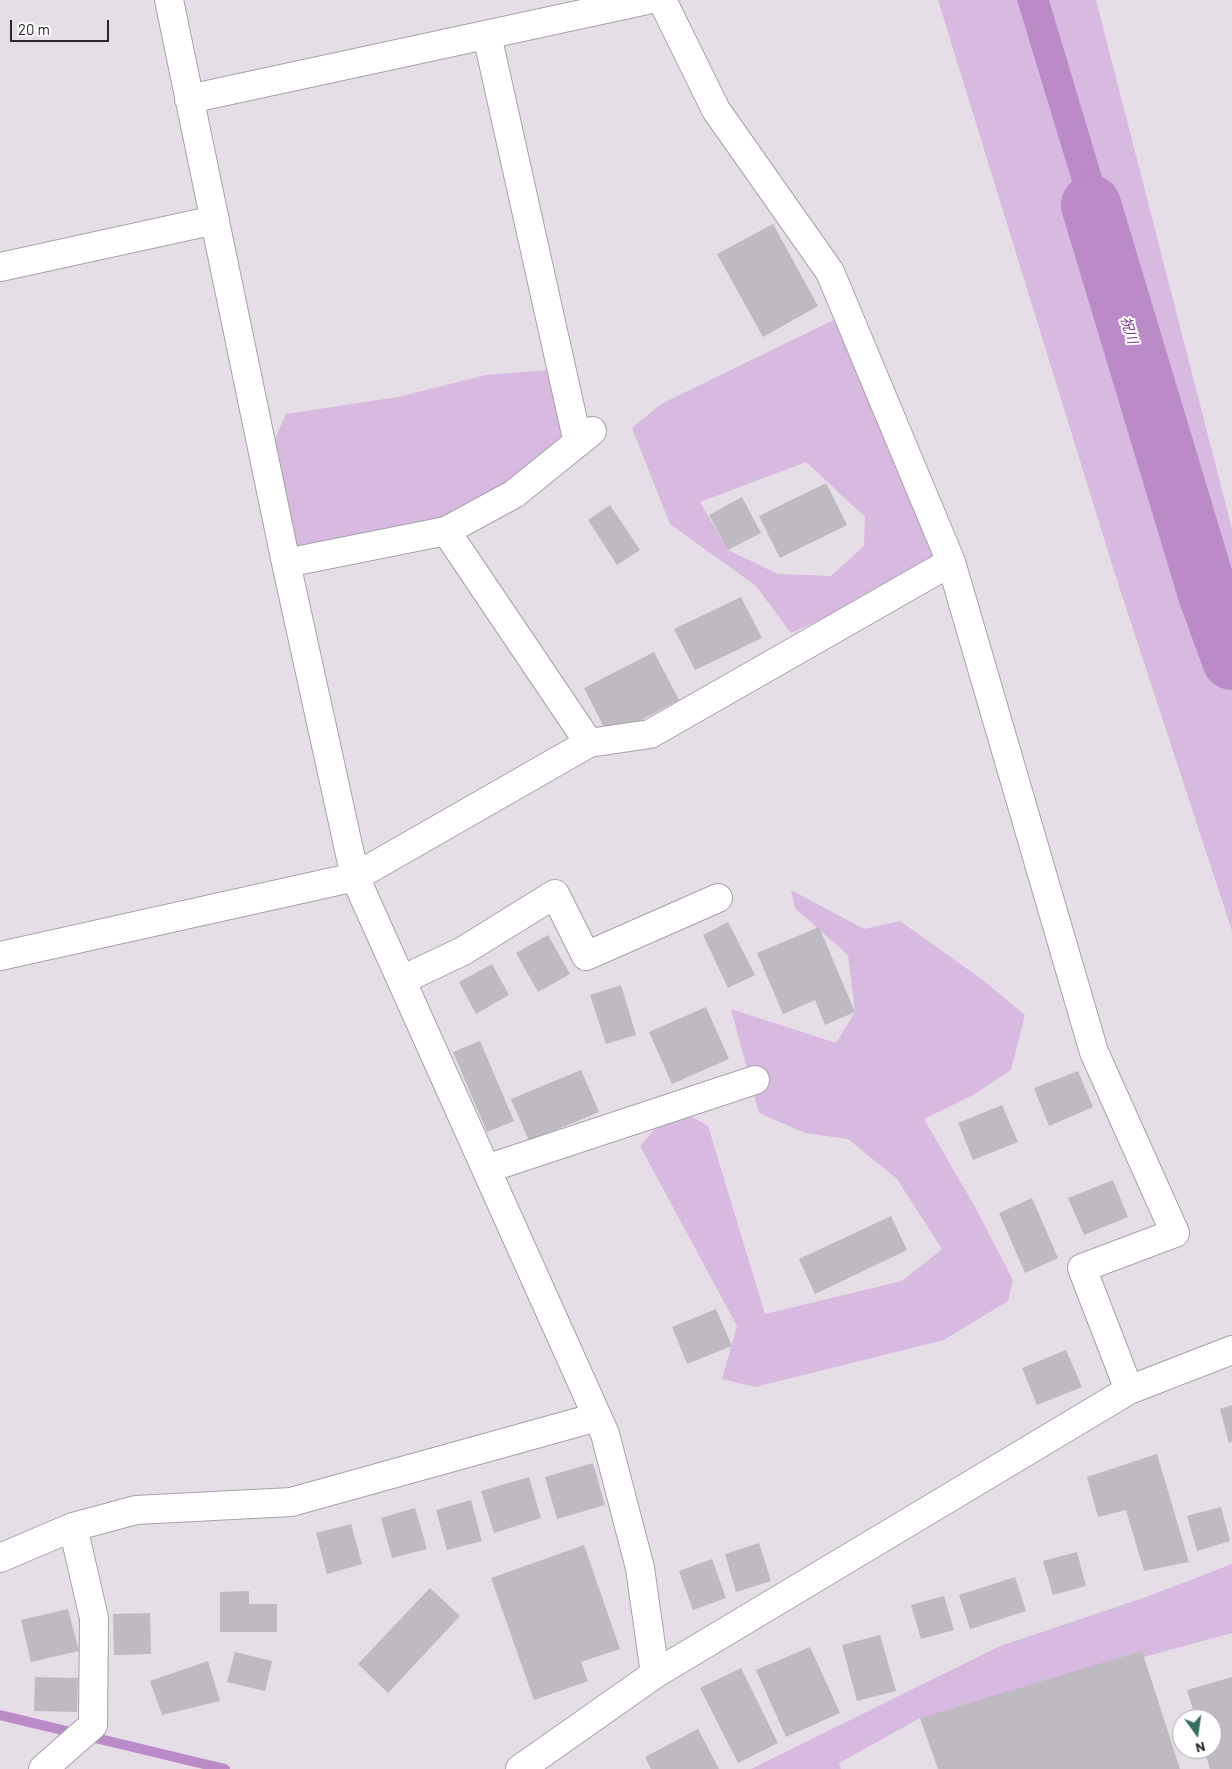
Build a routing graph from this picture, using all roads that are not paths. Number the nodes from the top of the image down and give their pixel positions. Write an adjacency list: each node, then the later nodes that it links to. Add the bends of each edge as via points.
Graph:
1 (169, 0): 5 (street)
2 (647, 0): 4 (street)
3 (662, 0): 9 (street, via 716,110 830,272)
4 (487, 35): 5 (street); 8 (street, via 585,437 514,494)
5 (190, 99): 6 (street)
6 (214, 220): 7 (street); 10 (street)
7 (0, 267)
8 (446, 531): 10 (street); 11 (street)
9 (951, 562): 11 (street, via 650,734); 19 (street, via 1094,1052 1175,1232 1082,1268)
10 (286, 563): 12 (street)
11 (589, 743): 12 (street)
12 (355, 877): 14 (street); 15 (street)
13 (718, 898): 15 (street, via 586,956 556,894 463,951)
14 (0, 956)
15 (402, 980): 17 (street)
16 (755, 1080): 17 (street)
17 (486, 1169): 20 (street)
18 (1232, 1350): 19 (street)
19 (1129, 1390): 23 (street)
20 (596, 1417): 21 (street, via 291,1502 136,1510); 23 (street, via 605,1434 640,1568)
21 (73, 1527): 22 (street); 24 (street, via 94,1618 93,1725)
22 (0, 1558)
23 (656, 1674): 25 (street)
24 (43, 1769)
25 (520, 1769)

